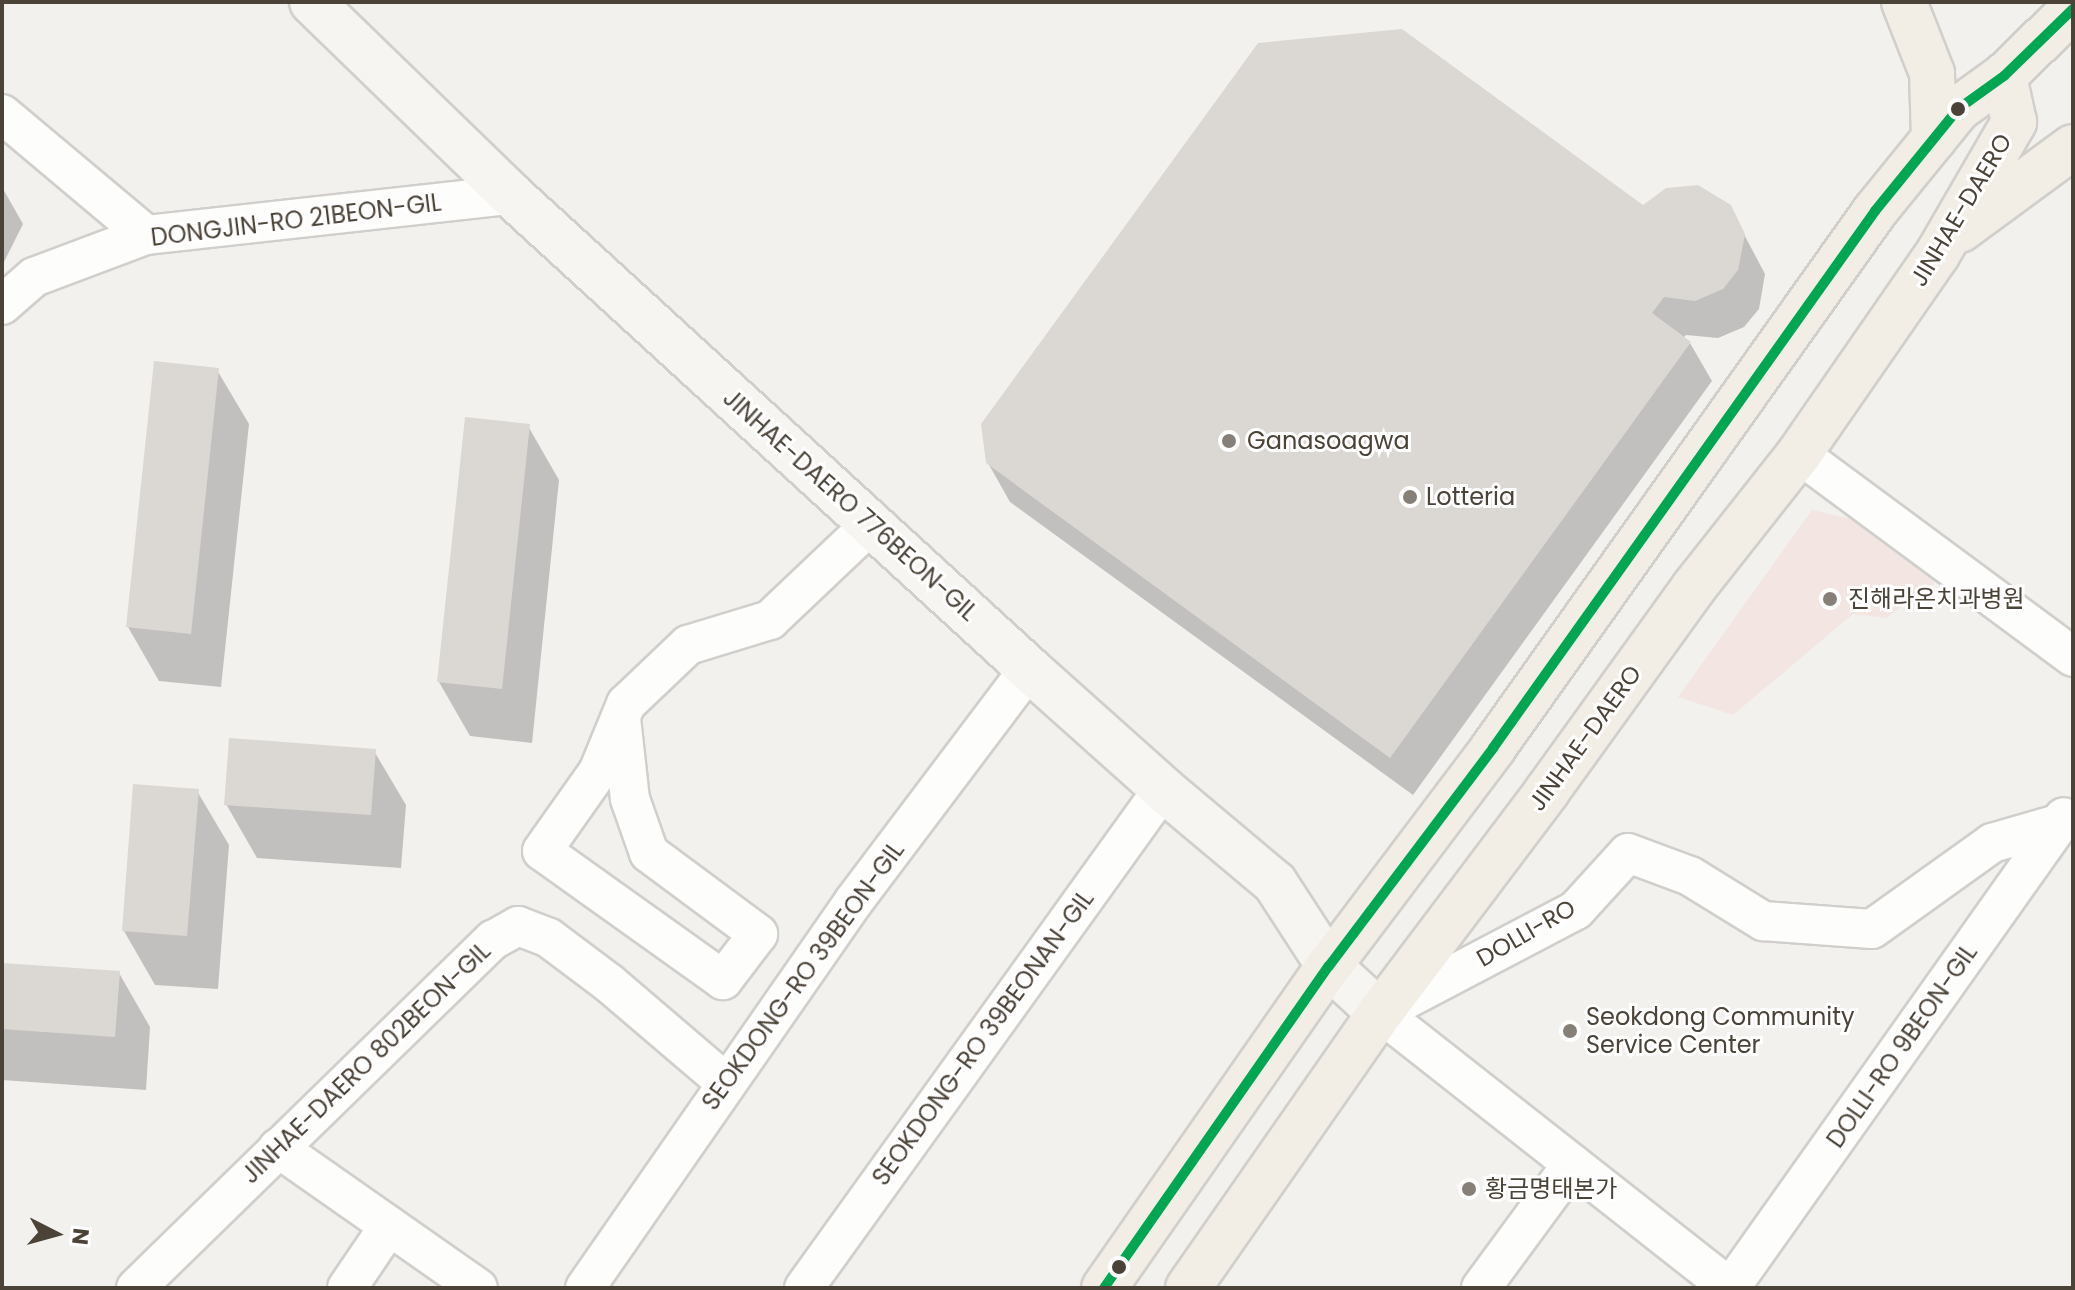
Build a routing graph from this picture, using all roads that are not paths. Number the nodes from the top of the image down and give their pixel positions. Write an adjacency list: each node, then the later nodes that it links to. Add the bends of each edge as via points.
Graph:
1 (312, 2): 8 (main road, JINHAE-DAERO 776BEON-GIL)
2 (1904, 2): 6 (main road, via 1932,73)
3 (2073, 9): 4 (main road)
4 (2004, 76): 6 (main road, via 1958,109); 10 (main road, JINHAE-DAERO, via 2014,122)
5 (2, 114): 9 (street)
6 (1934, 139): 19 (main road, via 1875,211 1493,748)
7 (2073, 147): 10 (main road)
8 (511, 195): 9 (street, DONGJIN-RO 21BEON-GIL); 13 (main road, JINHAE-DAERO 776BEON-GIL)
9 (146, 235): 11 (street, DONGJIN-RO 21BEON-GIL, via 34,277)
10 (1945, 241): 12 (main road, JINHAE-DAERO)
11 (2, 305)
12 (1799, 454): 14 (street); 20 (main road, JINHAE-DAERO, via 1694,587)
13 (871, 524): 15 (main road, JINHAE-DAERO 776BEON-GIL); 16 (street, via 770,620 688,645 626,704)
14 (2073, 657)
15 (1029, 669): 17 (main road, JINHAE-DAERO 776BEON-GIL); 21 (street, SEOKDONG-RO 39BEON-GIL)
16 (621, 718): 16 (street, via 598,772 542,851 723,980 758,934 649,853 630,799)
17 (1163, 789): 19 (main road, JINHAE-DAERO 776BEON-GIL, via 1275,883); 29 (street, SEOKDONG-RO 39BEONAN-GIL)
18 (2067, 813): 20 (street, DOLLI-RO, via 1992,843 1872,929 1763,921 1690,876 1628,853 1576,910); 33 (street, DOLLI-RO 9BEON-GIL)
19 (1329, 966): 20 (main road, JINHAE-DAERO 776BEON-GIL); 30 (main road)
20 (1380, 1013): 23 (street); 31 (main road, JINHAE-DAERO)
21 (725, 1082): 22 (street, JINHAE-DAERO 802BEON-GIL, via 609,983 549,938 518,926 493,940); 28 (street, SEOKDONG-RO 39BEON-GIL)
22 (278, 1148): 24 (street); 25 (street, JINHAE-DAERO 802BEON-GIL)
23 (1572, 1164): 32 (street); 33 (street)
24 (389, 1226): 26 (street); 27 (street)
25 (136, 1288)
26 (347, 1288)
27 (478, 1288)
28 (585, 1288)
29 (804, 1288)
30 (1104, 1288)
31 (1188, 1288)
32 (1481, 1288)
33 (1730, 1288)

